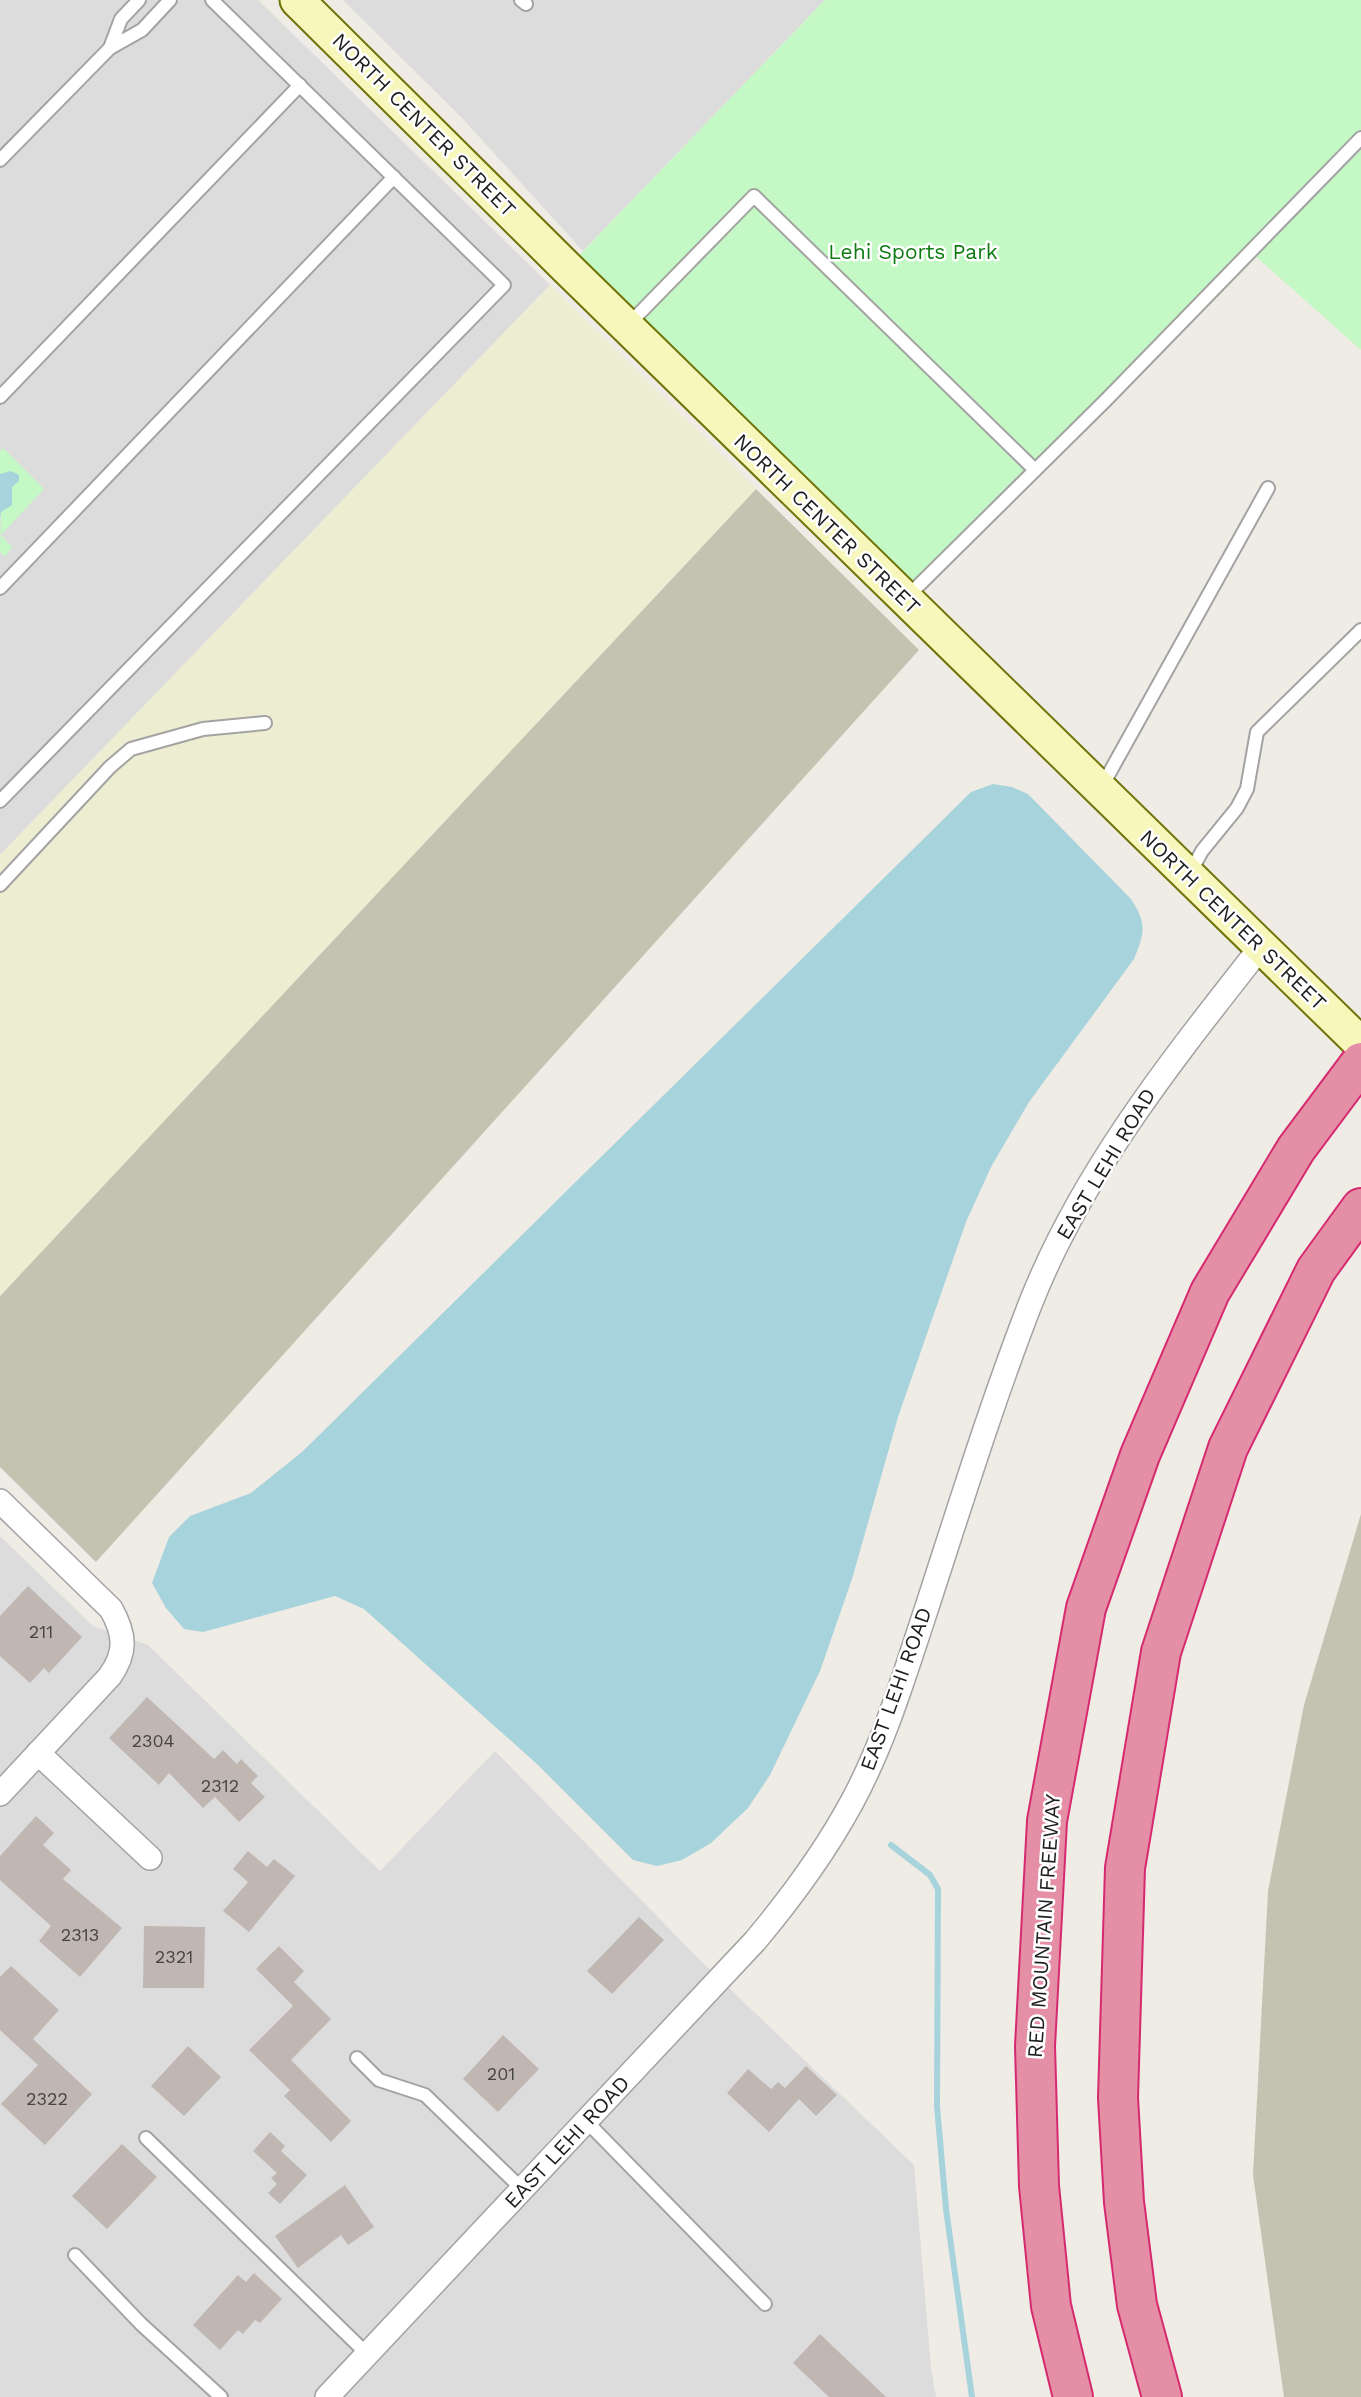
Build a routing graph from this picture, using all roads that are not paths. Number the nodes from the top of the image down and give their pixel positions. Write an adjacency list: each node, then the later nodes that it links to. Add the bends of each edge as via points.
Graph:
1 (139, 0): 5 (lane, via 121,19)
2 (170, 0): 5 (lane, via 142,30)
3 (212, 0): 6 (lane)
4 (297, 0): 10 (street, NORTH CENTER STREET)
5 (110, 48): 8 (lane)
6 (300, 85): 9 (lane); 11 (lane)
7 (1361, 138): 12 (lane)
8 (0, 160)
9 (394, 177): 14 (lane); 19 (lane, via 504,285)
10 (626, 327): 12 (lane, via 754,196); 15 (street, NORTH CENTER STREET)
11 (0, 397)
12 (1035, 470): 15 (lane)
13 (1268, 488): 18 (lane)
14 (0, 587)
15 (905, 599): 18 (street, NORTH CENTER STREET)
16 (1361, 630): 20 (lane, via 1257,732 1247,789)
17 (265, 723): 21 (lane, via 203,729 131,749)
18 (1100, 790): 20 (street, NORTH CENTER STREET)
19 (0, 801)
20 (1188, 876): 22 (street, NORTH CENTER STREET)
21 (0, 885)
22 (1260, 948): 23 (street, NORTH CENTER STREET); 31 (street, EAST LEHI ROAD, via 1158,1078 1081,1197 1052,1254 988,1423 892,1713 853,1801 783,1909)
23 (1361, 1044)
24 (1361, 1062): 39 (highway, RED MOUNTAIN FREEWAY, via 1296,1149 1210,1292 1140,1455 1086,1608 1047,1821 1035,2046 1039,2186 1051,2306)
25 (1361, 1208): 40 (highway, via 1316,1270 1228,1448 1161,1652 1125,1868 1118,2098 1124,2202 1137,2305)
26 (0, 1501): 27 (street, via 111,1609 124,1643 110,1676)
27 (38, 1753): 28 (street); 29 (street)
28 (0, 1794)
29 (150, 1858)
30 (357, 2058): 33 (lane, via 379,2080 425,2095)
31 (586, 2121): 33 (street, EAST LEHI ROAD); 35 (lane)
32 (146, 2138): 36 (lane)
33 (522, 2189): 36 (street, EAST LEHI ROAD)
34 (75, 2255): 37 (lane)
35 (765, 2304)
36 (367, 2354): 38 (street, EAST LEHI ROAD)
37 (221, 2397)
38 (327, 2397)
39 (1073, 2397)
40 (1163, 2397)

